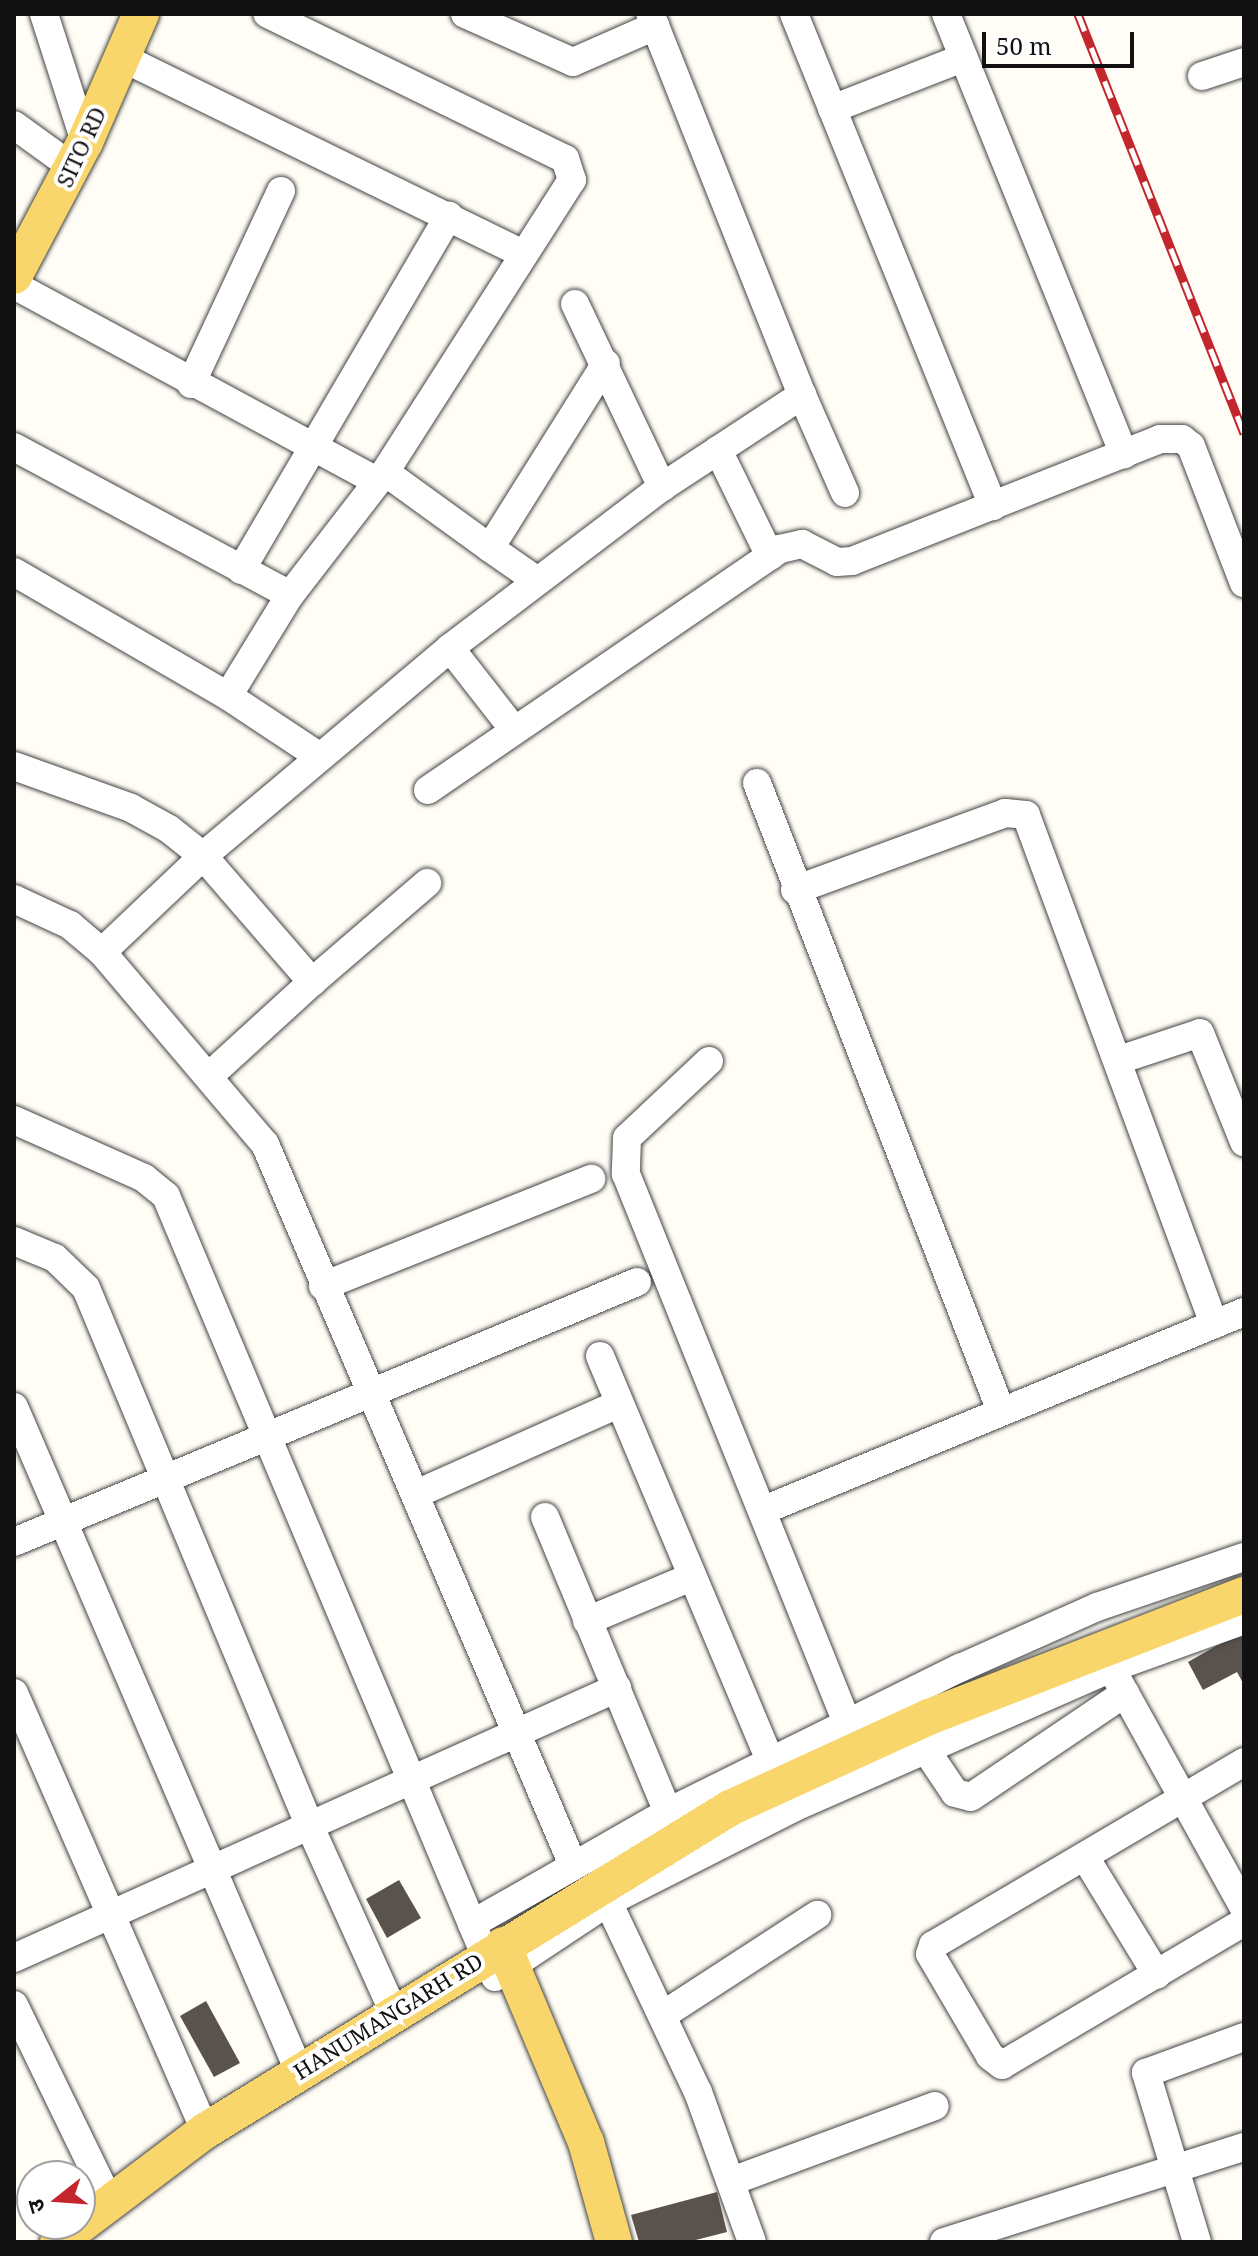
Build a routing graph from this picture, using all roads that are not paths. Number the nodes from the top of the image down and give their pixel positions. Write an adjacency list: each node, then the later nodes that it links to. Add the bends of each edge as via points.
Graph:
1 (44, 14): 14 (street)
2 (141, 14): 8 (main road, SITO RD)
3 (268, 14): 18 (street, via 565,159 572,180)
4 (465, 14): 7 (street, via 573,62)
5 (794, 14): 12 (street)
6 (946, 14): 9 (street)
7 (653, 20): 24 (street)
8 (121, 57): 14 (main road, SITO RD); 16 (street)
9 (963, 58): 12 (street); 28 (street)
10 (1244, 62): 11 (street)
11 (1202, 76)
12 (832, 109): 32 (street)
13 (14, 125): 14 (street)
14 (79, 155): 17 (main road, SITO RD)
15 (281, 191): 23 (street)
16 (449, 216): 18 (street); 26 (street)
17 (24, 234): 19 (main road, SITO RD)
18 (523, 254): 29 (street)
19 (14, 276)
20 (14, 285): 23 (street)
21 (575, 304): 22 (street)
22 (606, 363): 30 (street); 33 (street)
23 (191, 384): 26 (street)
24 (802, 395): 27 (street); 31 (street)
25 (14, 447): 35 (street)
26 (314, 450): 29 (street); 35 (street)
27 (718, 450): 30 (street); 34 (street)
28 (1124, 454): 32 (street); 38 (street, via 1171,437 1191,446)
29 (381, 477): 33 (street); 39 (street)
30 (662, 487): 37 (street)
31 (845, 493)
32 (993, 506): 34 (street, via 852,561 837,562 802,544)
33 (490, 548): 37 (street)
34 (770, 556): 42 (street)
35 (241, 570): 39 (street)
36 (14, 572): 41 (street)
37 (536, 580): 40 (street)
38 (1244, 583)
39 (290, 595): 41 (street)
40 (450, 648): 42 (street); 43 (street)
41 (228, 696): 43 (street)
42 (514, 730): 46 (street)
43 (320, 757): 47 (street)
44 (14, 766): 47 (street, via 131,808)
45 (757, 783): 49 (street)
46 (428, 790)
47 (203, 856): 51 (street); 52 (street)
48 (427, 883): 52 (street)
49 (795, 890): 53 (street, via 1005,813 1026,815); 68 (street)
50 (14, 899): 51 (street, via 70,925)
51 (102, 952): 55 (street)
52 (312, 982): 55 (street)
53 (1119, 1060): 57 (street, via 1200,1033); 63 (street)
54 (709, 1061): 72 (street, via 627,1138 623,1154)
55 (210, 1075): 61 (street, via 265,1144)
56 (14, 1120): 69 (street, via 144,1178 166,1196)
57 (1244, 1142)
58 (591, 1179): 61 (street)
59 (14, 1241): 70 (street, via 55,1258 86,1288)
60 (637, 1282): 65 (street)
61 (323, 1286): 65 (street)
62 (1244, 1312): 63 (street)
63 (1214, 1324): 68 (street)
64 (600, 1356): 66 (street)
65 (370, 1395): 69 (street); 71 (street)
66 (618, 1404): 71 (street); 77 (street)
67 (14, 1407): 74 (street)
68 (1001, 1411): 72 (street)
69 (269, 1438): 70 (street); 90 (street)
70 (163, 1477): 74 (street); 93 (street)
71 (416, 1494): 86 (street)
72 (764, 1510): 85 (street)
73 (545, 1517): 80 (street)
74 (62, 1521): 75 (street); 96 (street)
75 (14, 1542)
76 (1244, 1557): 85 (street, via 1097,1607)
77 (691, 1577): 80 (street); 88 (street)
78 (1244, 1595): 102 (main road, HANUMANGARH RD, via 929,1717 730,1808)
79 (1244, 1620): 81 (street)
80 (587, 1621): 82 (street)
81 (1111, 1668): 84 (street); 87 (street)
82 (617, 1688): 86 (street); 92 (street)
83 (14, 1693): 100 (street)
84 (1125, 1693): 87 (street, via 971,1797 955,1793); 91 (street)
85 (848, 1725): 88 (street)
86 (516, 1734): 90 (street); 95 (street)
87 (924, 1747): 97 (street)
88 (770, 1761): 92 (street)
89 (1244, 1762): 91 (street)
90 (412, 1782): 93 (street); 102 (street)
91 (1182, 1801): 94 (street); 98 (street)
92 (668, 1812): 95 (street)
93 (311, 1829): 96 (street); 106 (street)
94 (1085, 1857): 104 (street); 104 (street, via 933,1945 933,1965 1002,2065)
95 (573, 1865): 102 (street)
96 (211, 1873): 100 (street); 109 (street)
97 (608, 1902): 102 (street); 107 (street)
98 (1244, 1908)
99 (817, 1915): 107 (street)
100 (108, 1918): 103 (street); 111 (street)
101 (1244, 1922): 104 (street)
102 (494, 1953): 106 (main road, HANUMANGARH RD); 118 (main road, via 568,2148); 119 (main road, via 586,2142)
103 (14, 1958)
104 (1157, 1975)
105 (14, 2005): 115 (street)
106 (395, 2015): 109 (main road, HANUMANGARH RD)
107 (663, 2015): 114 (street)
108 (1244, 2037): 113 (street, via 1146,2073)
109 (299, 2071): 111 (main road, HANUMANGARH RD)
110 (935, 2106): 114 (street)
111 (205, 2131): 115 (main road, HANUMANGARH RD)
112 (1244, 2147): 113 (street)
113 (1176, 2168): 117 (street); 122 (street)
114 (732, 2181): 120 (street)
115 (109, 2201): 116 (main road, HANUMANGARH RD)
116 (96, 2215)
117 (983, 2236): 121 (street)
118 (594, 2242)
119 (614, 2242)
120 (752, 2242)
121 (944, 2242)
122 (1197, 2242)

